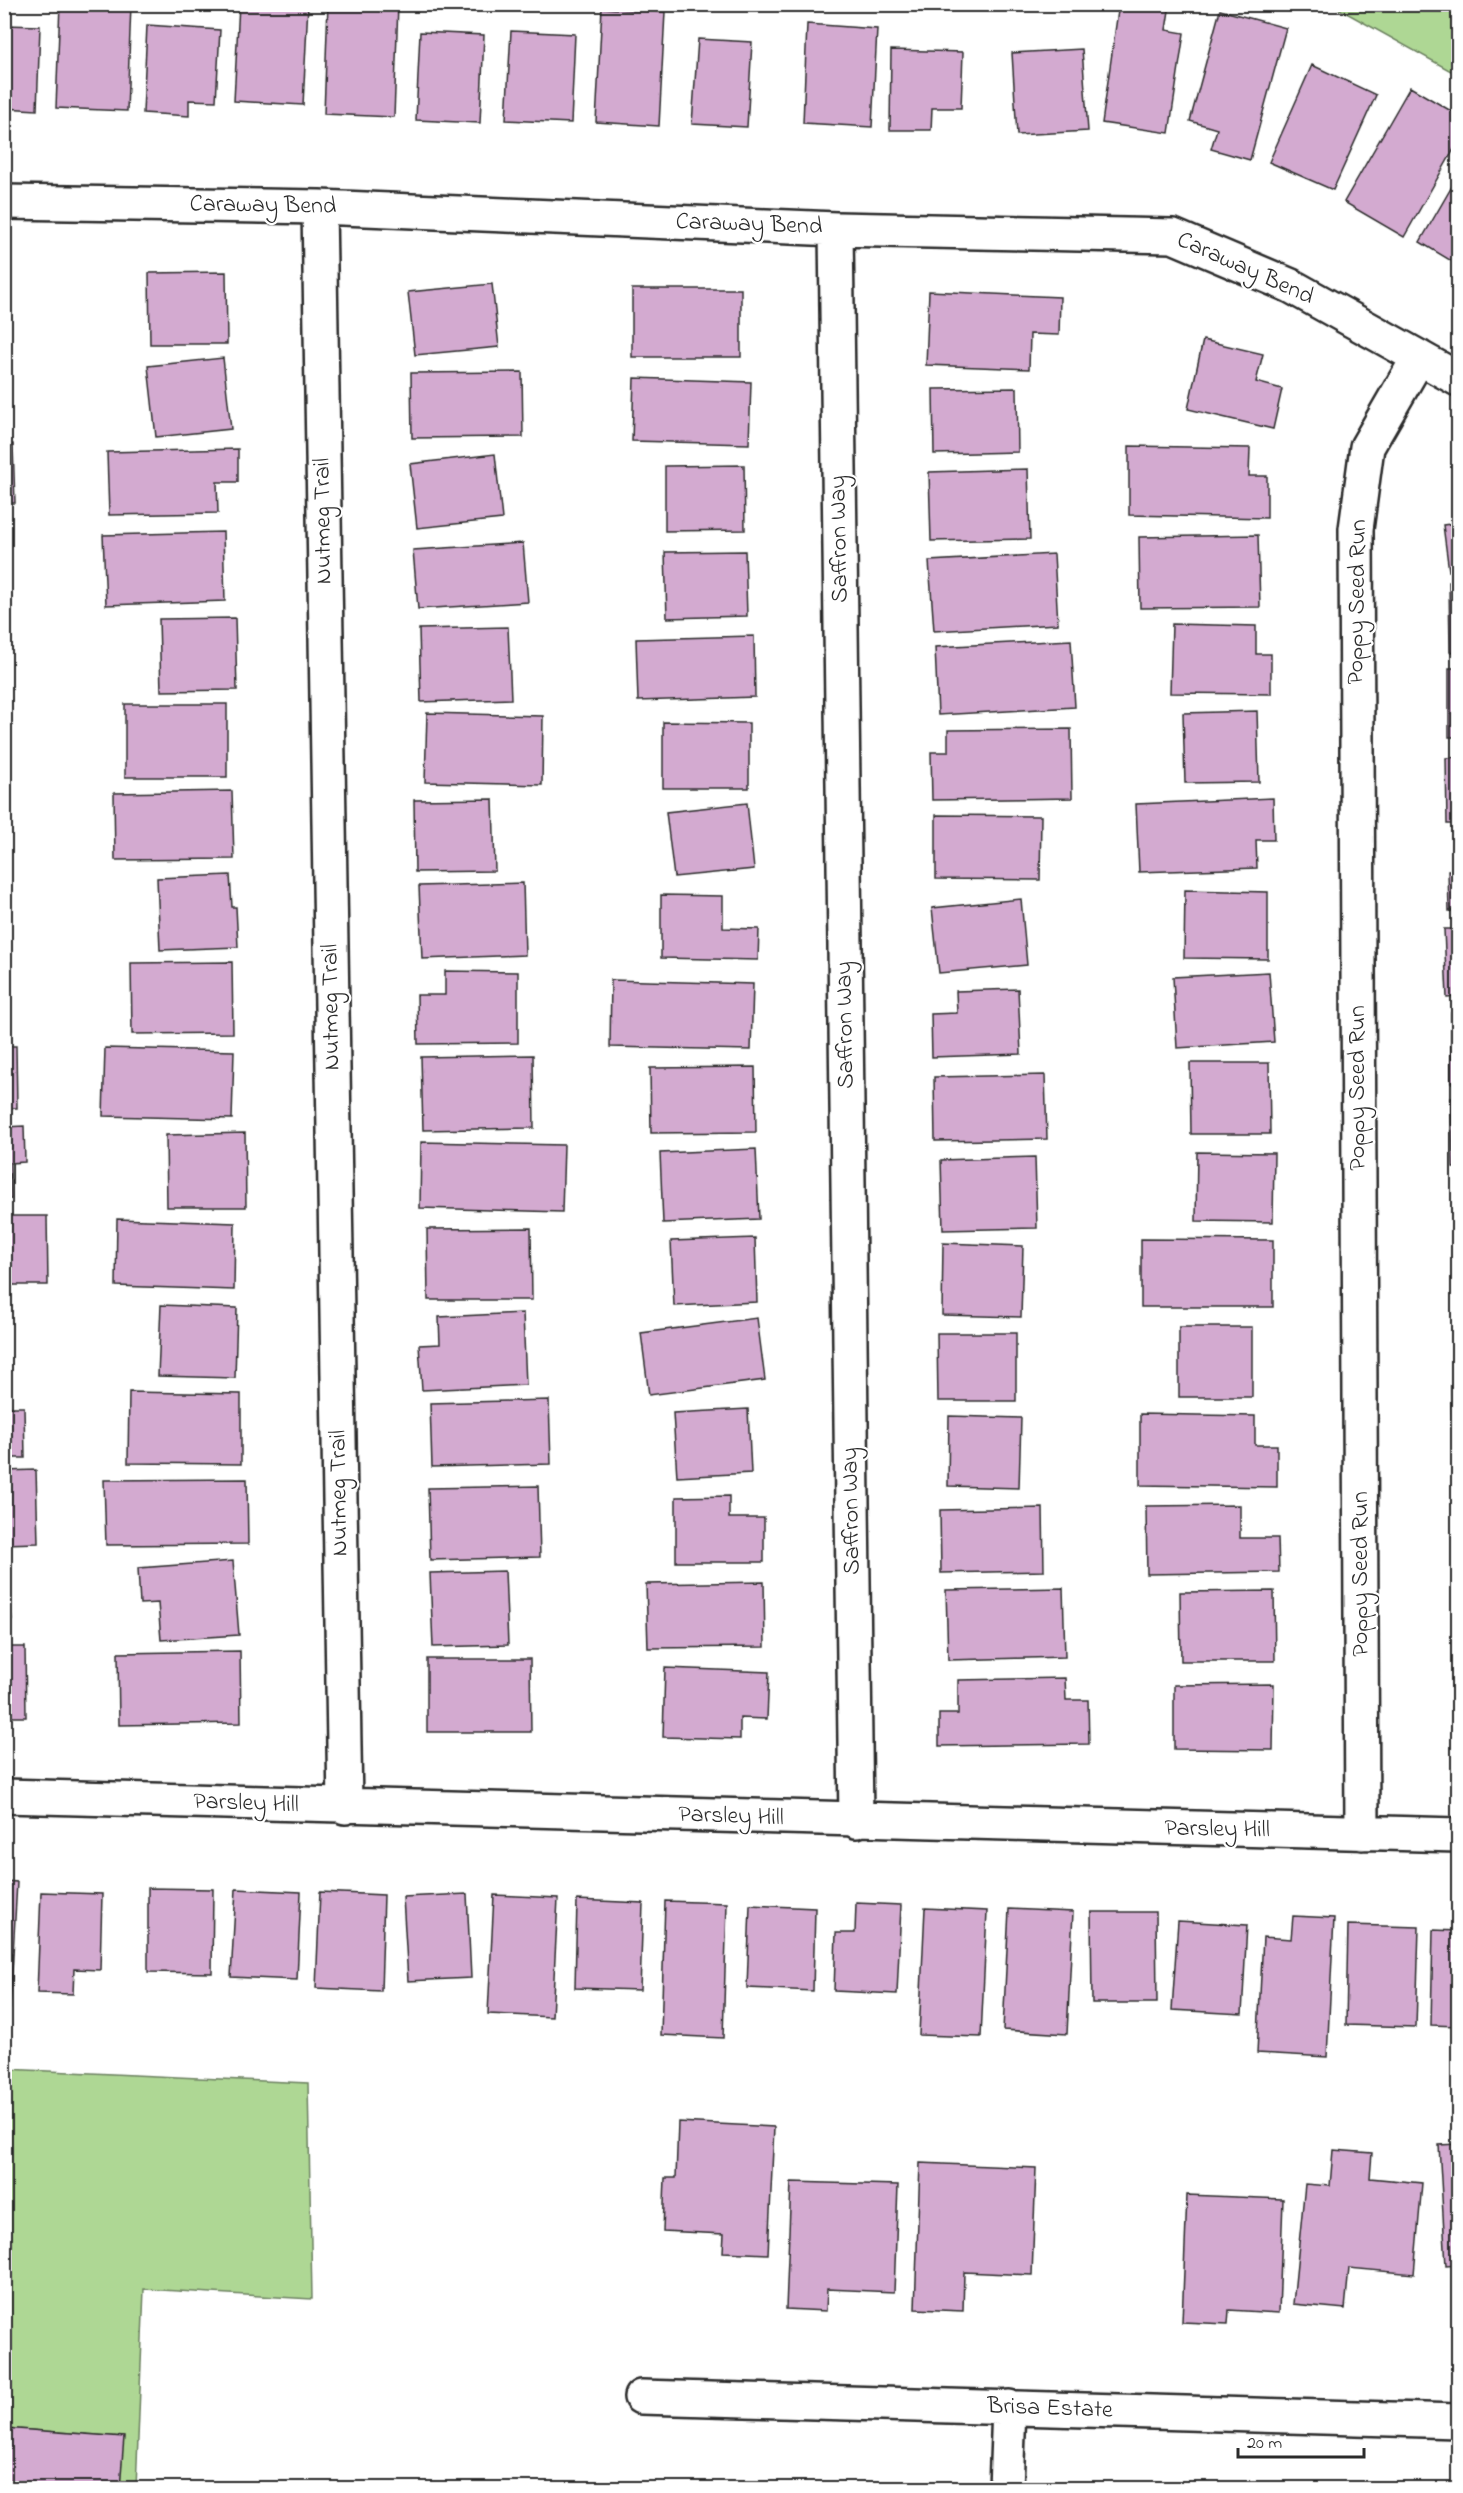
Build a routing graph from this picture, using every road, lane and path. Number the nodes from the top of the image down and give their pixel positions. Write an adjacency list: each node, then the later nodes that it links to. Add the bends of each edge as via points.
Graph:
1 (4, 202): 2 (street, Caraway Bend)
2 (319, 207): 3 (street, Caraway Bend); 7 (street, Nutmeg Trail)
3 (836, 229): 4 (street, Caraway Bend, via 1173,236 1291,286); 8 (street, Saffron Way)
4 (1419, 357): 5 (street, Caraway Bend); 9 (street, Poppy Seed Run, via 1367,447 1356,529)
5 (1458, 379)
6 (4, 1796): 7 (street, Parsley Hill)
7 (345, 1807): 8 (street, Parsley Hill)
8 (856, 1821): 9 (street, Parsley Hill)
9 (1362, 1833): 10 (street, Parsley Hill)
10 (1458, 1835)
11 (641, 2397): 12 (street, Brisa Estate)
12 (1009, 2407): 13 (street, Brisa Estate); 14 (street)
13 (1458, 2421)
14 (1006, 2488)

